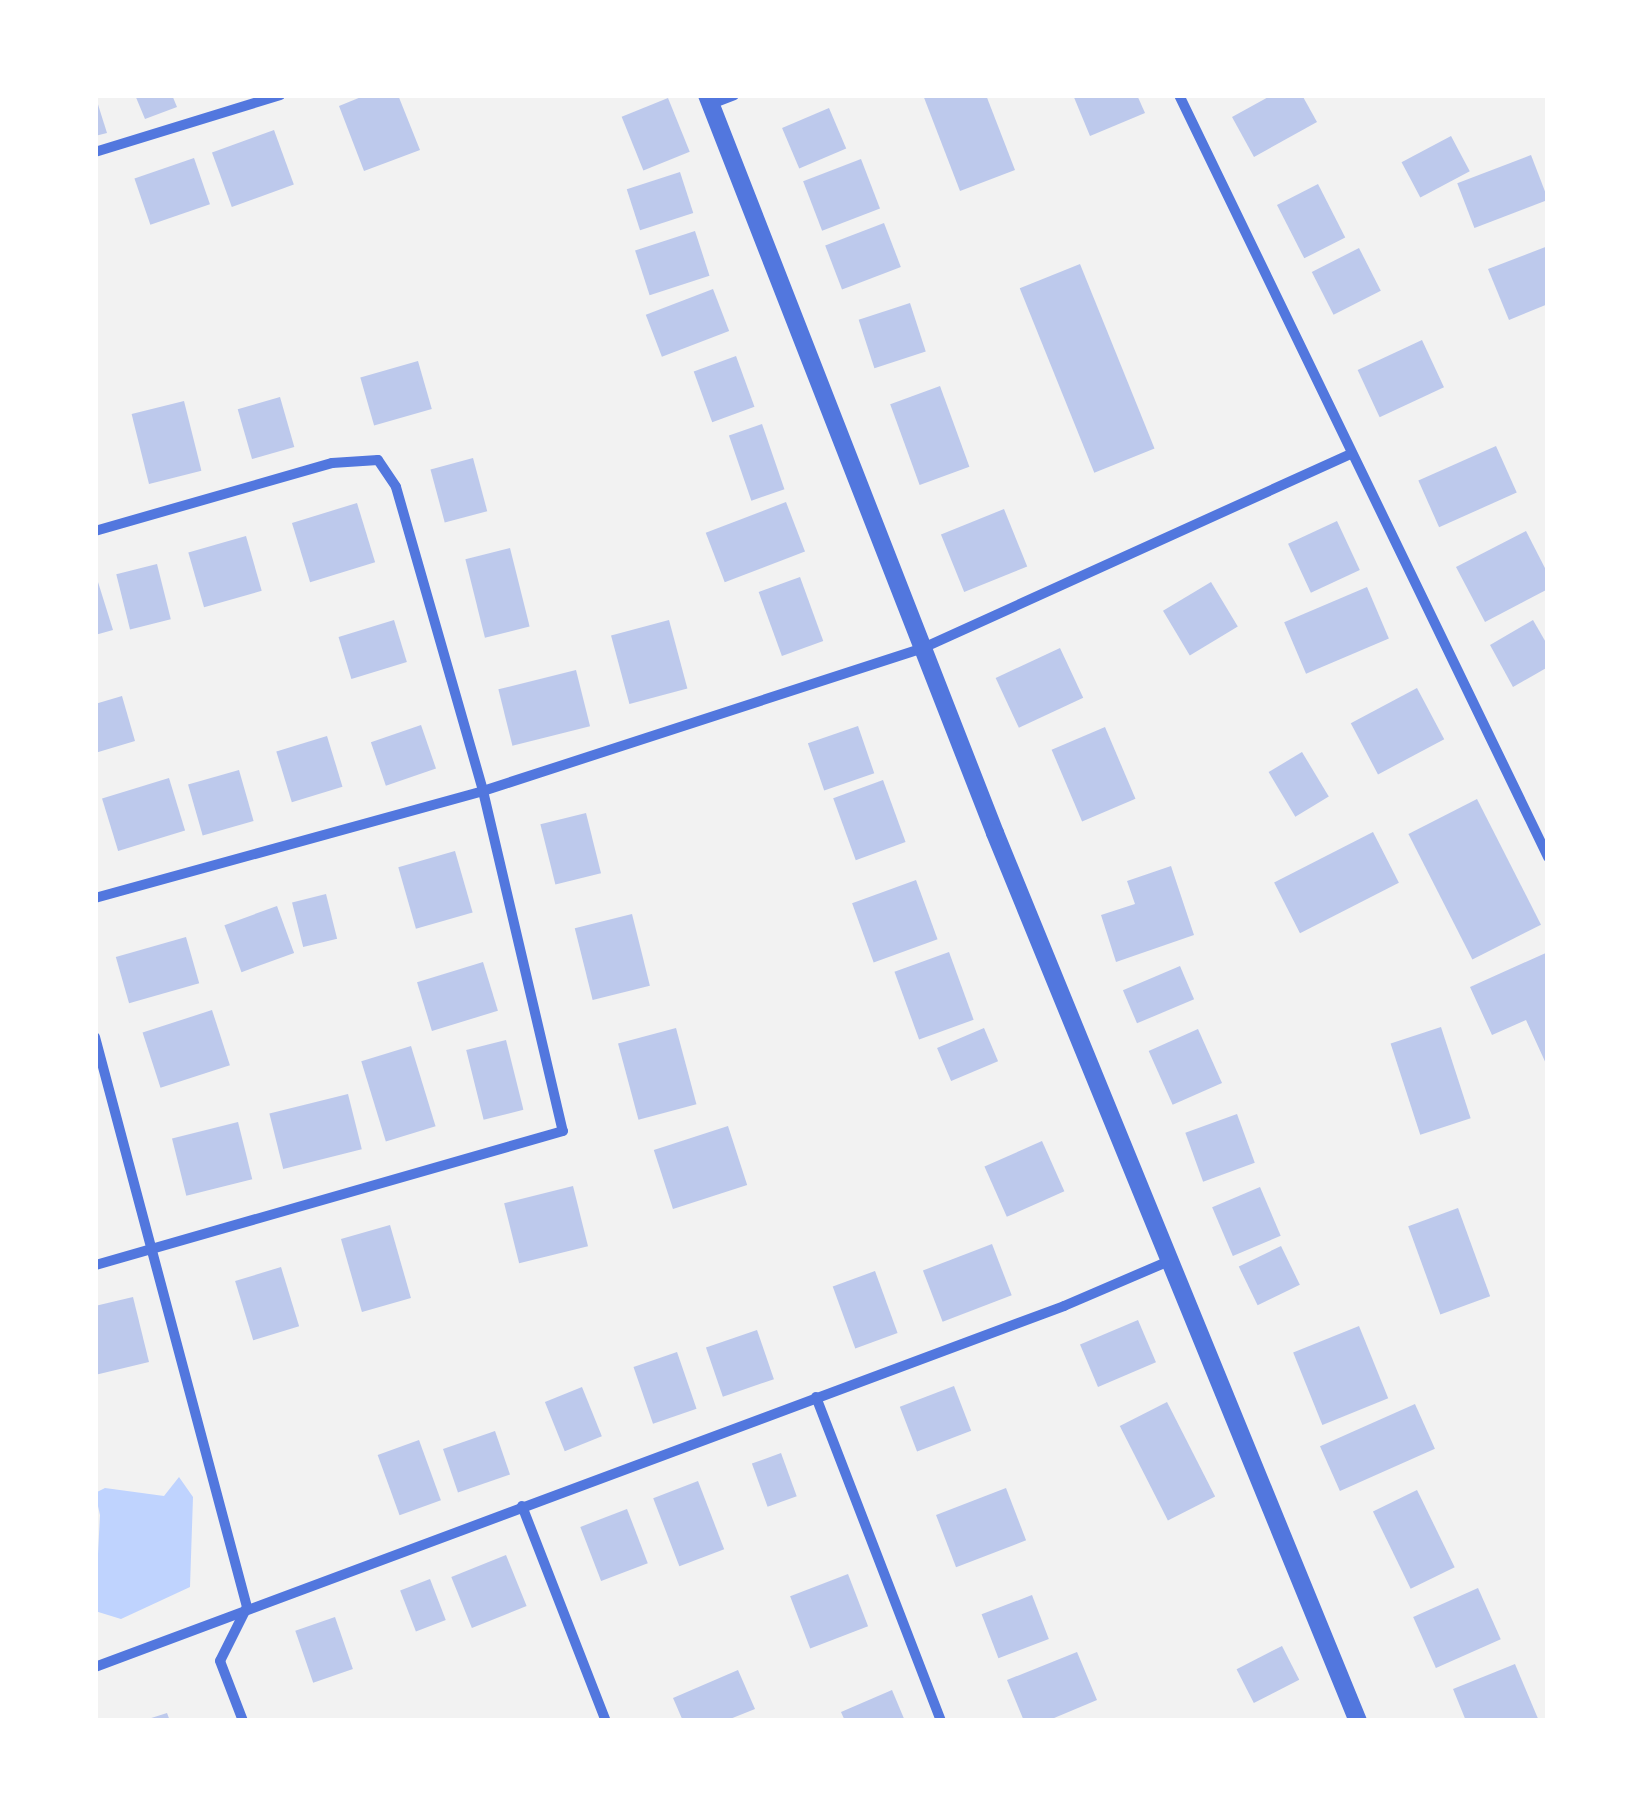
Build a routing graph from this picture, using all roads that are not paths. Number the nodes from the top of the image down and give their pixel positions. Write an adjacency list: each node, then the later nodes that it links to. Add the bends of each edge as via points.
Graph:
1 (280, 95): 5 (street)
2 (734, 95): 4 (street)
3 (1179, 95): 6 (street)
4 (709, 99): 8 (street)
5 (95, 152)
6 (1350, 454): 8 (street); 10 (street)
7 (95, 531): 9 (street, via 332,463 378,460 396,487)
8 (923, 648): 9 (street); 14 (street)
9 (483, 790): 11 (street); 13 (street, via 563,1131)
10 (1548, 857)
11 (95, 898)
12 (95, 1037): 13 (street)
13 (150, 1247): 15 (street); 18 (street)
14 (1169, 1261): 16 (street); 23 (street)
15 (95, 1266)
16 (816, 1397): 17 (street); 22 (street)
17 (522, 1506): 18 (street); 21 (street)
18 (248, 1607): 19 (street); 20 (street, via 220,1660)
19 (95, 1667)
20 (243, 1721)
21 (606, 1721)
22 (941, 1721)
23 (1358, 1721)

